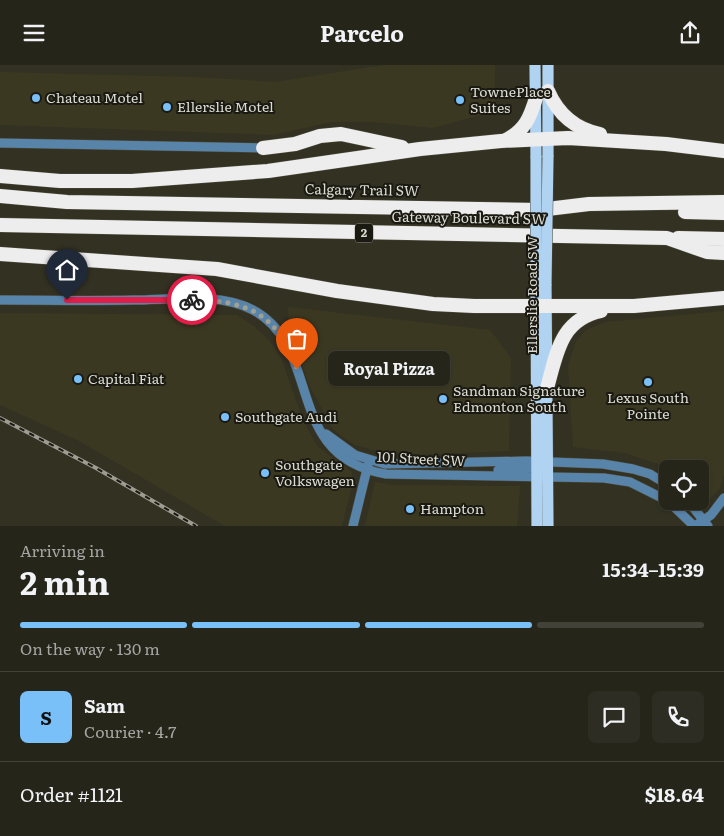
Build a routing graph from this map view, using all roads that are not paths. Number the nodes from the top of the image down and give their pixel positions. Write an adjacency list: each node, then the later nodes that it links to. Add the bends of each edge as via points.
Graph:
1 (535, 65): 3 (main road, Ellerslie Road SW)
2 (548, 65): 3 (main road, Ellerslie Road SW)
3 (542, 94): 4 (highway, via 524,128); 5 (main road, Ellerslie Road SW); 6 (highway, via 580,128)
4 (501, 141): 5 (highway); 9 (highway)
5 (542, 141): 6 (highway, via 568,138); 24 (main road, Ellerslie Road SW, bridge)
6 (648, 142): 10 (highway)
7 (0, 143): 8 (street)
8 (263, 148): 9 (highway, via 341,134)
9 (420, 149): 11 (highway, via 268,171 141,181 60,181)
10 (724, 151)
11 (0, 176)
12 (0, 197): 14 (highway, Calgary Trail SW / 2)
13 (724, 202): 14 (highway, Calgary Trail SW / 2, via 589,204)
14 (539, 210): 15 (highway)
15 (724, 213)
16 (0, 225): 17 (highway, Gateway Boulevard SW / 2)
17 (667, 238): 18 (highway); 19 (highway, Gateway Boulevard SW / 2, via 707,253)
18 (724, 239)
19 (724, 253)
20 (0, 254): 24 (highway, via 217,269 337,291 433,303)
21 (724, 298): 23 (highway)
22 (0, 301): 26 (street, 101 Street SW, via 205,300 242,305 268,320 287,344 308,408 320,430)
23 (634, 306): 24 (highway); 25 (highway, via 590,313 574,324 558,349)
24 (541, 307): 25 (main road, Ellerslie Road SW); 27 (main road, Ellerslie Road SW)
25 (546, 388): 27 (main road, Ellerslie Road SW)
26 (369, 465): 27 (street, 101 Street SW); 27 (street, 101 Street SW, via 386,473 466,475 498,469); 34 (street)
27 (541, 469): 28 (street, via 622,466); 29 (street, via 617,480); 35 (main road, Ellerslie Road SW); 36 (main road, Ellerslie Road SW)
28 (659, 480)
29 (659, 496)
30 (724, 498): 33 (street)
31 (677, 510): 37 (street)
32 (695, 510): 33 (street)
33 (706, 523): 37 (street)
34 (353, 526)
35 (537, 526)
36 (548, 526)
37 (694, 526)

